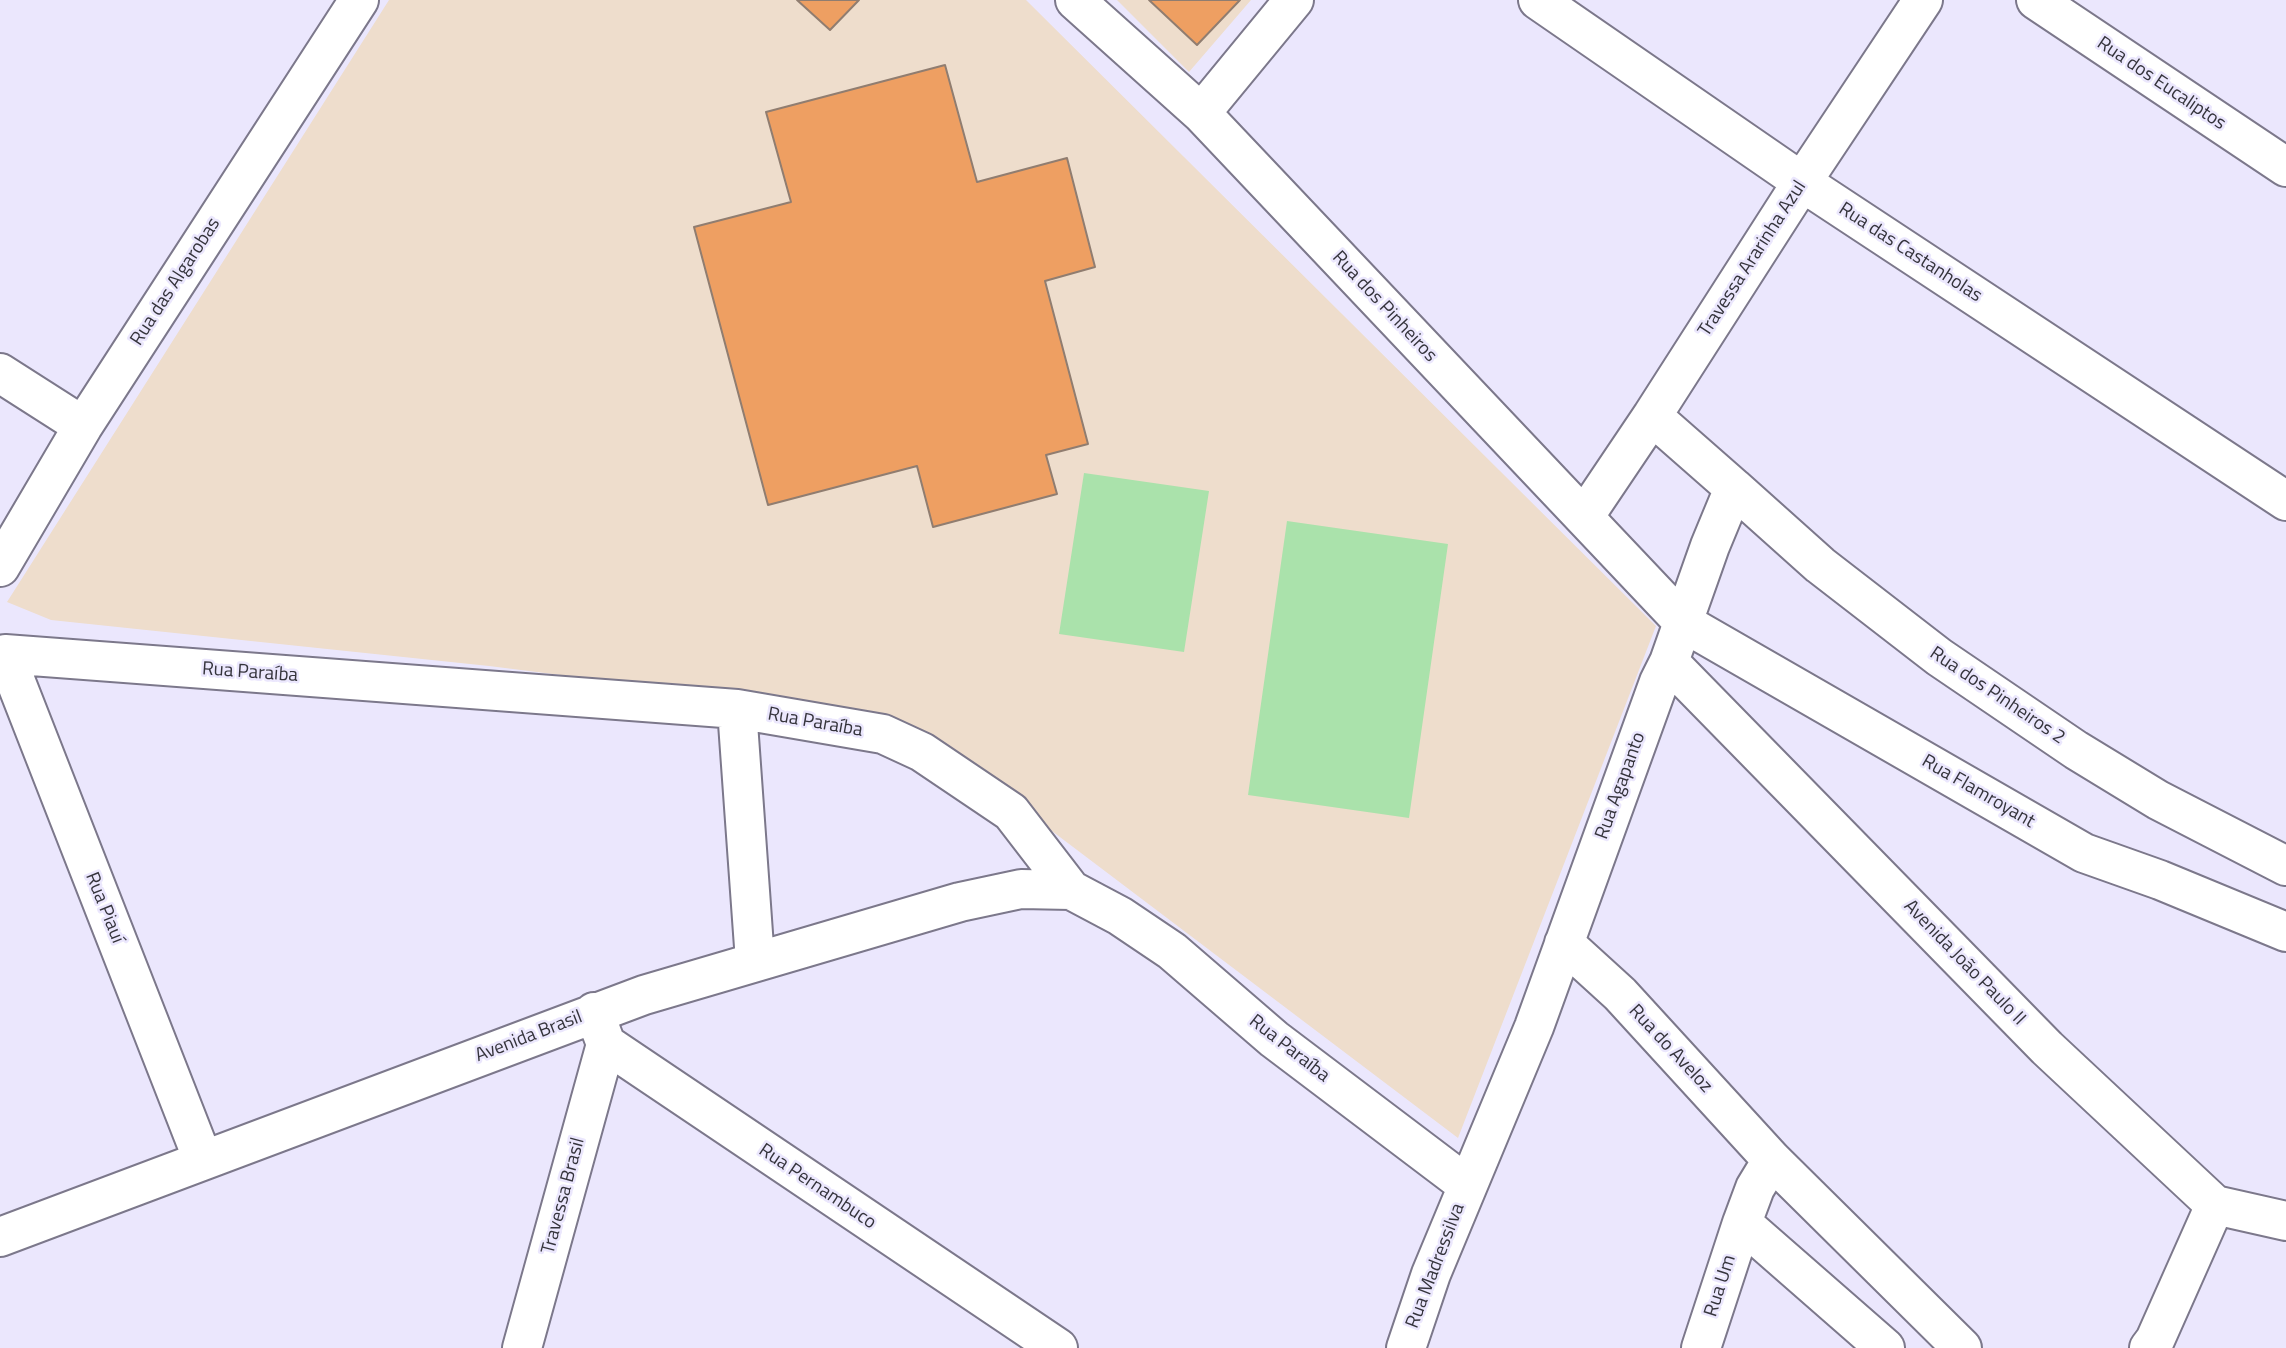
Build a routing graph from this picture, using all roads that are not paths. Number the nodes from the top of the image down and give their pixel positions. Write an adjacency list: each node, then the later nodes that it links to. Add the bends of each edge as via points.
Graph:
1 (359, 0): 12 (street, Rua das Algarobas)
2 (1075, 0): 7 (street, Rua dos Pinheiros)
3 (1294, 0): 7 (street)
4 (1538, 0): 9 (street, Rua das Castanholas)
5 (1923, 0): 9 (street, Travessa Ararinha Azul)
6 (2036, 0): 8 (street, Rua dos Eucaliptos)
7 (1200, 113): 15 (street, Rua dos Pinheiros)
8 (2286, 167)
9 (1802, 182): 11 (street, Travessa Ararinha Azul); 14 (street, Rua das Castanholas)
10 (0, 373): 12 (street)
11 (1652, 416): 13 (street); 15 (street, Travessa Ararinha Azul)
12 (83, 426): 16 (street, Rua das Algarobas)
13 (1734, 488): 17 (street, Rua Agapanto); 21 (street, Rua dos Pinheiros 2, via 1820,565 1939,657 2158,800)
14 (2286, 501)
15 (1584, 517): 17 (street, Rua dos Pinheiros)
16 (0, 567)
17 (1684, 623): 19 (street, Rua Agapanto); 23 (street, Rua Flamroyant, via 2084,853)
18 (3, 652): 20 (street, Rua Paraíba); 27 (street, Rua Piauí)
19 (1669, 662): 24 (street, Rua Agapanto); 30 (street, Avenida João Paulo II, via 2047,1048)
20 (737, 709): 22 (street, Rua Paraíba, via 883,734 922,752 1011,812); 25 (street)
21 (2286, 866)
22 (1071, 890): 25 (street, Avenida Brasil, via 1021,889 960,902); 29 (street, Rua Paraíba, via 1171,951 1273,1039)
23 (2286, 932)
24 (1564, 943): 28 (street, Rua do Aveloz, via 1620,994); 29 (street, Rua Agapanto)
25 (755, 961): 26 (street, Avenida Brasil)
26 (600, 1028): 27 (street, Avenida Brasil); 35 (street, Travessa Brasil); 36 (street, Rua Pernambuco)
27 (203, 1160): 33 (street, Avenida Brasil)
28 (1772, 1160): 32 (street); 40 (street, Rua do Aveloz)
29 (1467, 1185): 37 (street, Rua Madressilva)
30 (2216, 1205): 31 (street); 34 (street)
31 (2286, 1221)
32 (1742, 1223): 38 (street, Rua Um); 39 (street)
33 (0, 1237)
34 (2162, 1345)
35 (522, 1348)
36 (1058, 1348)
37 (1406, 1348)
38 (1701, 1348)
39 (1885, 1348)
40 (1962, 1348)

